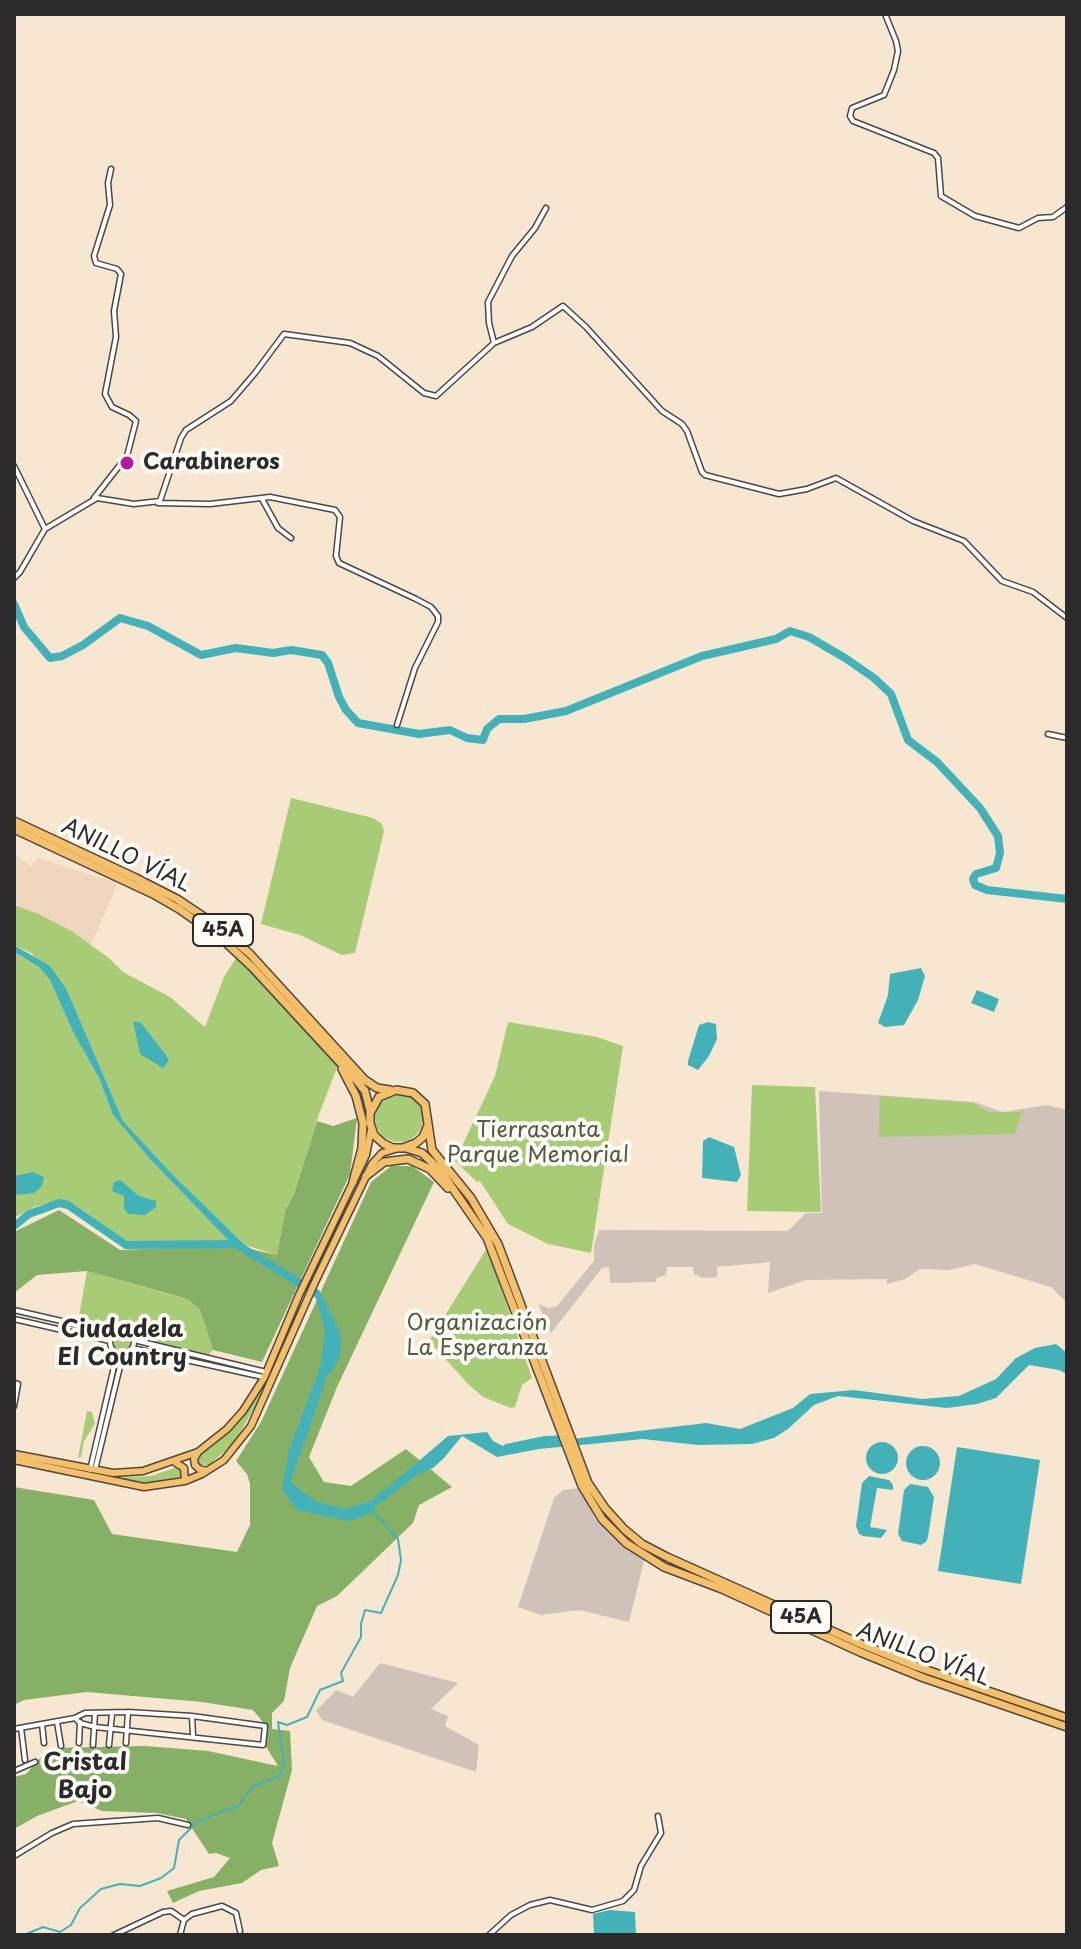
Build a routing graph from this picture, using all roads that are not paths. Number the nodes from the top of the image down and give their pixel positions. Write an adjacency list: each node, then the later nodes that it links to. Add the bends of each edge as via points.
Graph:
1 (885, 14): 3 (street, via 898,51 894,70 884,95 852,108 853,121 934,153 941,196 975,216 1019,228)
2 (111, 169): 8 (street, via 110,205 94,256 96,263 121,274 105,394 112,407 136,421 127,456)
3 (1067, 207)
4 (546, 208): 5 (street, via 488,302)
5 (494, 343): 9 (street, via 439,394 430,396 378,356 350,343 284,334 231,401 186,430); 13 (street, via 564,306 662,411 682,424 705,475 779,494 836,478 913,521 964,541 1002,581 1033,592)
6 (14, 466): 10 (street)
7 (261, 498): 9 (street); 11 (street, via 278,528); 14 (street, via 335,510 340,517 339,563 431,607 438,616)
8 (92, 500): 9 (street); 10 (street)
9 (157, 503)
10 (45, 529): 12 (street)
11 (291, 538)
12 (14, 578)
13 (1067, 618)
14 (397, 725)
15 (1048, 734): 16 (street)
16 (1067, 738)
17 (14, 821): 20 (highway, ANILLO VÍAL / 45A, via 145,882 216,925 250,954 365,1080)
18 (14, 829): 19 (highway, ANILLO VÍAL / 45A, via 153,894 198,921 236,951)
19 (329, 1050): 21 (highway, ANILLO VÍAL / 45A, via 362,1087); 26 (highway, via 362,1115 363,1141)
20 (392, 1090): 21 (highway, via 379,1097); 22 (highway, via 420,1098)
21 (370, 1113): 23 (highway)
22 (428, 1125): 24 (highway, via 420,1140); 39 (highway, ANILLO VÍAL / 45A, via 434,1153 471,1198 498,1244)
23 (371, 1126): 24 (highway, via 380,1142); 26 (main road, via 368,1151)
24 (400, 1148): 25 (main road, via 379,1155); 27 (highway, ANILLO VÍAL / 45A, via 429,1158)
25 (366, 1176): 27 (highway, via 390,1160 414,1161); 44 (main road, via 251,1426 236,1449)
26 (353, 1182): 36 (main road)
27 (459, 1196): 39 (highway, ANILLO VÍAL / 45A, via 495,1254)
28 (14, 1310): 30 (street)
29 (14, 1319): 32 (street)
30 (113, 1333): 31 (street, via 127,1331); 32 (street)
31 (134, 1340): 33 (street); 36 (street)
32 (110, 1341): 34 (street)
33 (132, 1348): 35 (street); 36 (street)
34 (114, 1352): 35 (street); 45 (street)
35 (123, 1354): 45 (street)
36 (265, 1375): 40 (main road, via 235,1420)
37 (14, 1383): 38 (street)
38 (14, 1406)
39 (565, 1434): 42 (highway, ANILLO VÍAL / 45A)
40 (198, 1452): 43 (main road); 44 (main road, via 196,1468)
41 (14, 1457): 45 (main road); 46 (main road, via 130,1486)
42 (574, 1459): 52 (highway, ANILLO VÍAL / 45A, via 605,1508 654,1551 915,1666); 57 (highway, ANILLO VÍAL / 45A, via 582,1486 602,1519 654,1562 924,1678)
43 (173, 1462): 45 (main road, via 143,1471); 46 (main road, via 184,1468)
44 (210, 1469): 46 (main road)
45 (92, 1470)
46 (185, 1481)
47 (128, 1712): 49 (street); 50 (street); 61 (street)
48 (95, 1713): 49 (street); 51 (street); 56 (street)
49 (112, 1714): 59 (street)
50 (192, 1716): 62 (street); 62 (street, via 265,1726 263,1745)
51 (78, 1717): 53 (street); 54 (street)
52 (1067, 1718)
53 (57, 1722): 55 (street); 68 (street)
54 (80, 1723): 56 (street); 64 (street)
55 (42, 1724): 58 (street); 63 (street)
56 (95, 1727): 59 (street); 66 (street)
57 (1067, 1727)
58 (21, 1728): 60 (street); 69 (street)
59 (111, 1728): 61 (street); 67 (street)
60 (14, 1729)
61 (126, 1729): 62 (street); 65 (street)
62 (193, 1736)
63 (44, 1743)
64 (79, 1743)
65 (126, 1743)
66 (93, 1745)
67 (109, 1745)
68 (61, 1746)
69 (25, 1760)
70 (35, 1762): 71 (street)
71 (14, 1771)
72 (658, 1816): 79 (street, via 661,1833 629,1897 592,1910 550,1900 530,1905)
73 (188, 1825): 74 (street, via 158,1818 73,1824)
74 (14, 1856)
75 (184, 1920): 76 (street, via 198,1911 226,1906 236,1913); 77 (street, via 167,1911); 78 (street)
76 (240, 1931)
77 (114, 1935)
78 (180, 1935)
79 (489, 1935)

